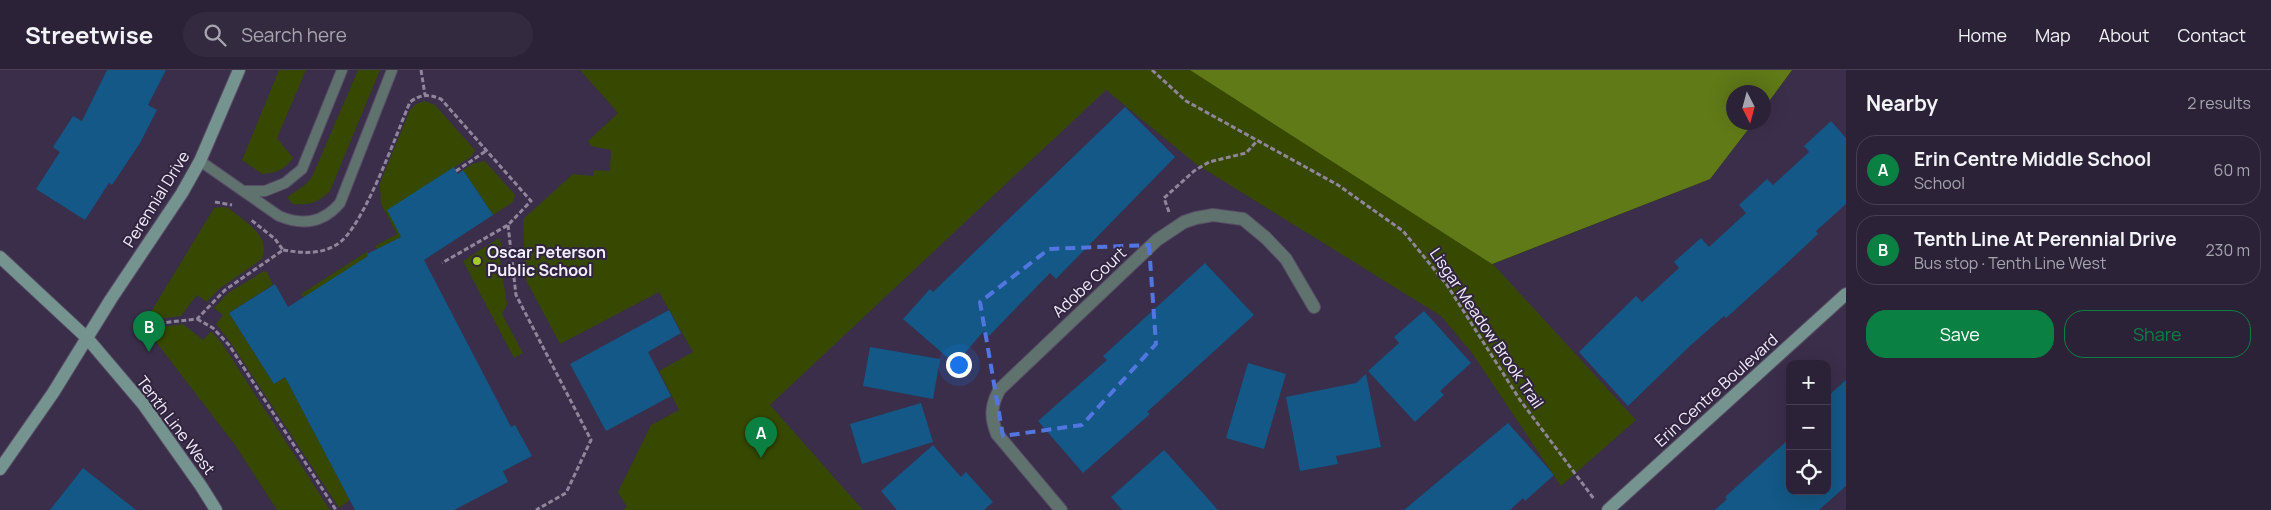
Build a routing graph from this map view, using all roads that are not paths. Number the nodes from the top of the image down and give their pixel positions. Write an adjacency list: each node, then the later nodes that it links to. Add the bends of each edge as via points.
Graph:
1 (239, 70): 4 (street, Perennial Drive)
2 (342, 70): 5 (lane, via 302,169 285,183 265,191)
3 (392, 70): 5 (lane, via 340,203 331,213 305,223 292,221 279,216)
4 (200, 161): 5 (lane); 9 (street, Perennial Drive)
5 (243, 191)
6 (0, 257): 9 (street, Tenth Line West)
7 (1846, 294): 11 (street, Erin Centre Boulevard)
8 (1314, 307): 13 (street, Adobe Court, via 1286,259 1242,219 1213,215 1196,218 1158,240 1000,388 994,399 992,423 997,434)
9 (87, 338): 10 (street, Perennial Drive); 12 (street, Tenth Line West, via 142,404)
10 (0, 469)
11 (1603, 506)
12 (216, 510)
13 (1061, 510)

